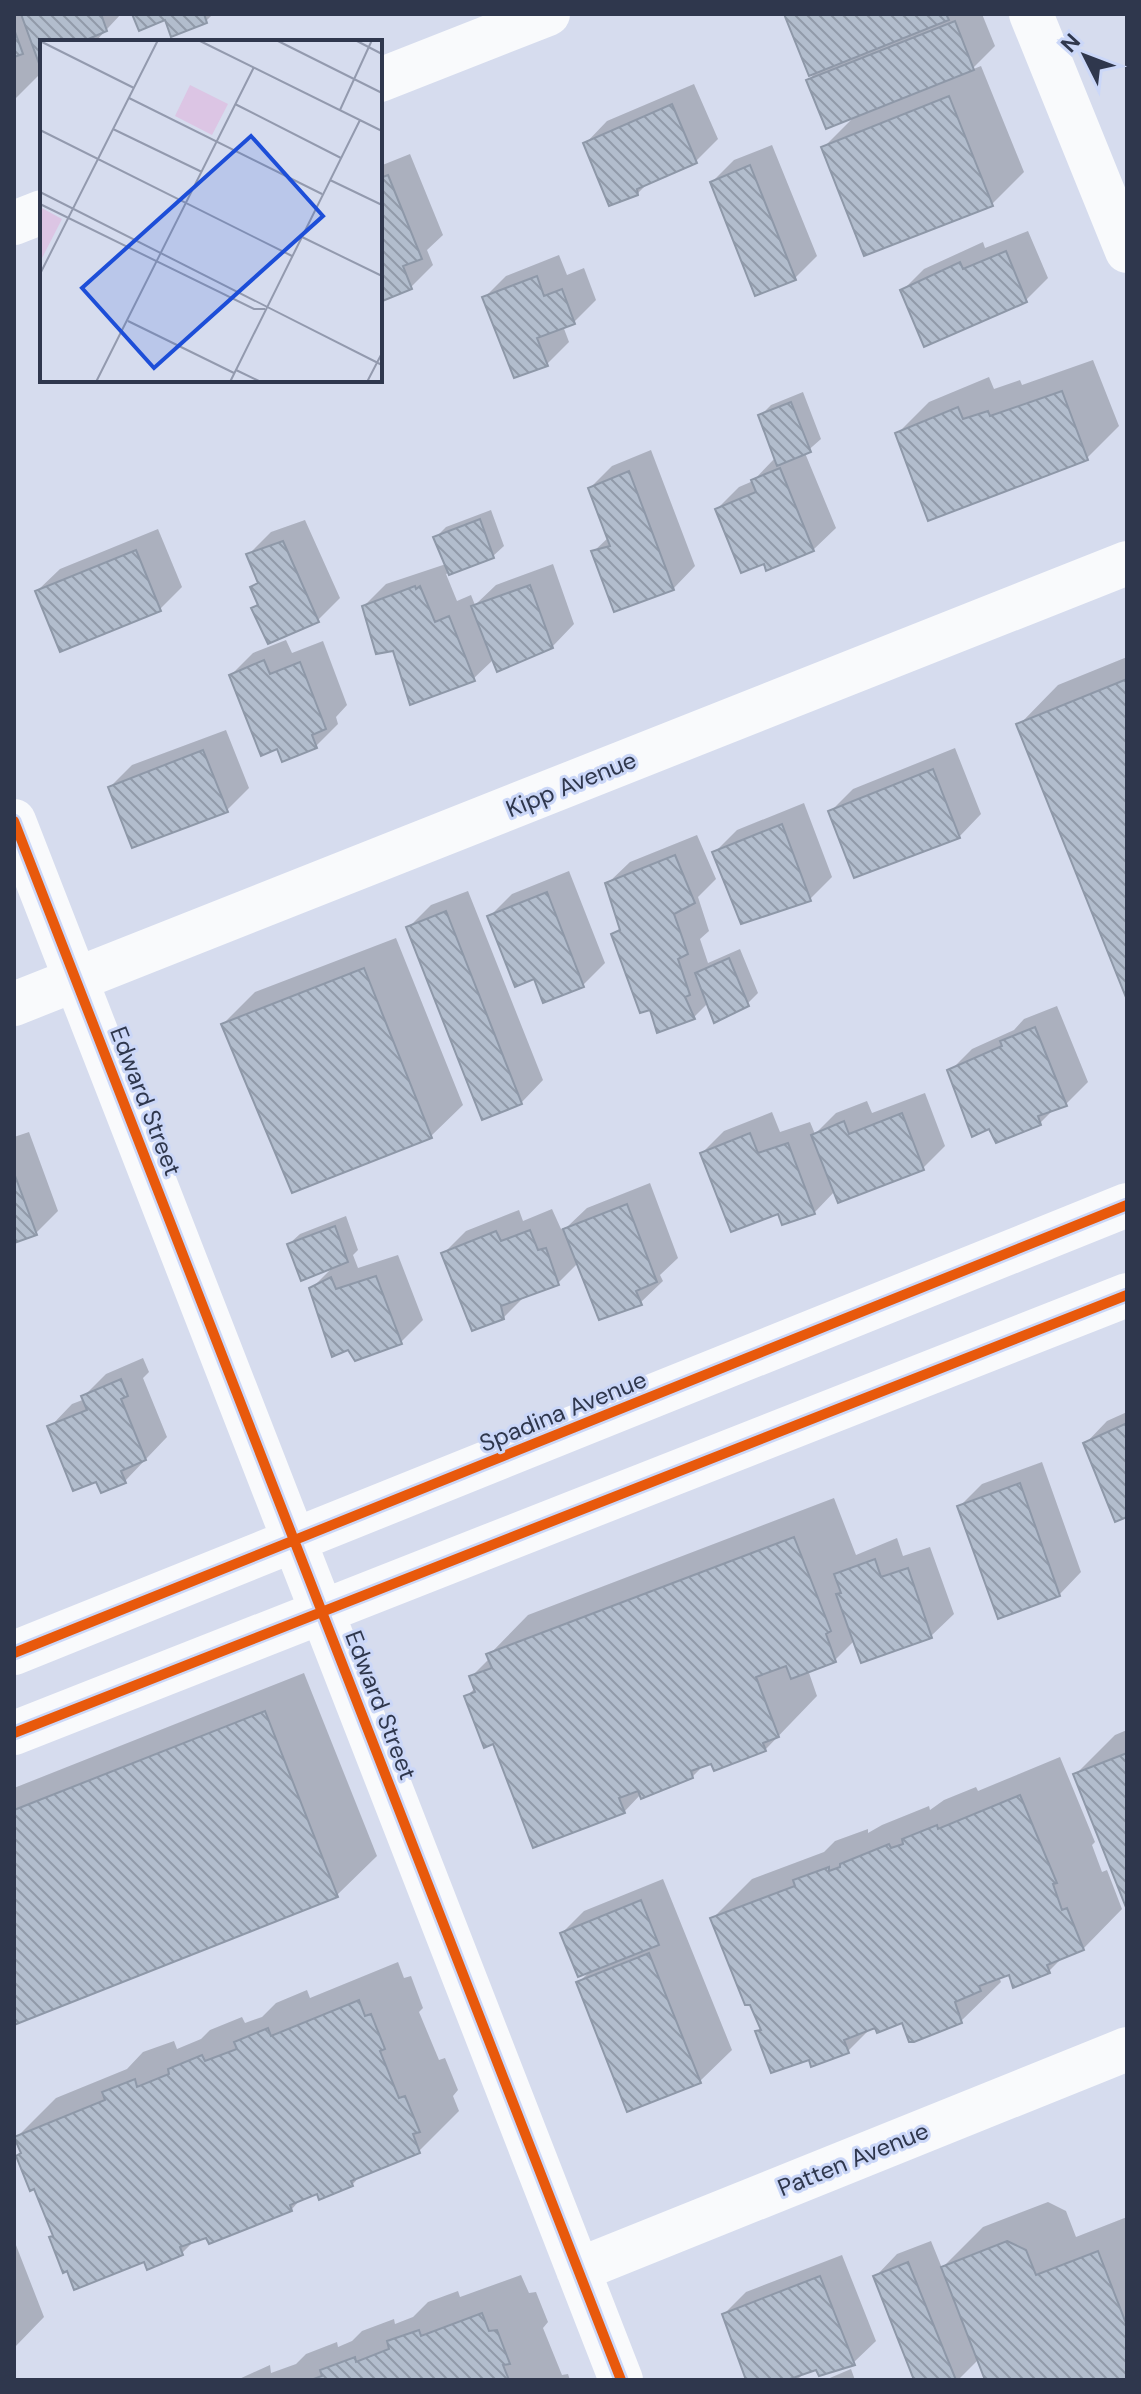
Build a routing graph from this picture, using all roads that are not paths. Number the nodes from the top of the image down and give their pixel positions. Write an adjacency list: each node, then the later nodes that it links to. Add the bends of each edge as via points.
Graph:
1 (548, 14): 3 (street)
2 (1031, 14): 6 (street)
3 (382, 79)
4 (40, 213): 5 (street)
5 (14, 223)
6 (1127, 251)
7 (1127, 563): 9 (street, Kipp Avenue)
8 (14, 821): 9 (street, Edward Street)
9 (77, 979): 10 (street, Kipp Avenue); 13 (street, Edward Street)
10 (14, 1004)
11 (1127, 1205): 13 (street, Spadina Avenue)
12 (1127, 1295): 14 (street)
13 (296, 1541): 14 (street, Edward Street); 15 (street, Spadina Avenue)
14 (323, 1611): 16 (street); 18 (street, Edward Street)
15 (14, 1653)
16 (14, 1733)
17 (1127, 2049): 18 (street, Patten Avenue)
18 (578, 2270): 19 (street, Edward Street)
19 (621, 2380)

